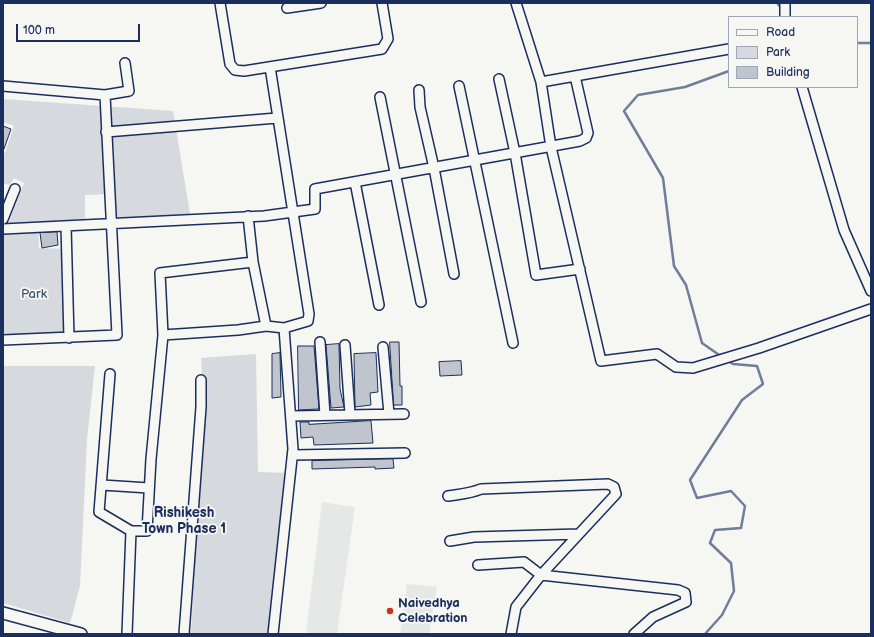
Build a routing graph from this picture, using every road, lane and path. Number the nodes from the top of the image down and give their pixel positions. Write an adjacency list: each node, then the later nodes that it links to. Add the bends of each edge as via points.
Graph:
1 (220, 3): 10 (street, via 231,67 244,71)
2 (321, 3): 6 (street)
3 (382, 3): 10 (street, via 388,39 382,49)
4 (516, 3): 13 (street)
5 (785, 3): 7 (street)
6 (288, 8)
7 (785, 16)
8 (728, 49): 11 (street)
9 (125, 63): 18 (street, via 129,91)
10 (270, 67): 20 (street)
11 (575, 76): 13 (street); 22 (street, via 588,133 586,138 580,141)
12 (499, 79): 23 (street)
13 (541, 82): 22 (street)
14 (3, 86): 18 (street)
15 (459, 86): 24 (street)
16 (802, 88): 38 (street, via 844,230)
17 (419, 90): 25 (street, via 420,107)
18 (105, 95): 21 (street)
19 (380, 97): 26 (street)
20 (277, 118): 21 (street); 29 (street)
21 (106, 132): 32 (street)
22 (551, 147): 23 (street); 36 (street)
23 (515, 154): 24 (street); 36 (street, via 536,275)
24 (474, 161): 25 (street); 48 (street)
25 (434, 168): 26 (street); 37 (street)
26 (395, 175): 27 (street); 39 (street)
27 (355, 182): 29 (street, via 315,189 315,209); 40 (street)
28 (15, 189): 31 (street)
29 (293, 212): 30 (street); 43 (street, via 309,314 308,321)
30 (248, 216): 32 (street); 35 (street)
31 (3, 219)
32 (111, 223): 33 (street); 45 (street, via 117,335)
33 (66, 226): 34 (street); 45 (street)
34 (3, 229)
35 (252, 262): 42 (street); 44 (street, via 160,273)
36 (580, 269): 41 (street, via 601,361 656,354 676,367 693,368)
37 (454, 274)
38 (871, 291)
39 (421, 302)
40 (379, 305)
41 (871, 309)
42 (266, 326): 43 (street); 44 (street)
43 (284, 328): 57 (street)
44 (163, 335): 61 (street)
45 (69, 338): 46 (street)
46 (3, 340)
47 (320, 342): 56 (street)
48 (513, 343)
49 (345, 344): 53 (street)
50 (384, 347): 54 (street)
51 (110, 374): 60 (street)
52 (201, 380): 71 (street)
53 (350, 414): 54 (street); 56 (street)
54 (389, 414): 55 (street)
55 (404, 414)
56 (325, 415): 57 (street)
57 (291, 416): 59 (street)
58 (405, 453): 59 (street)
59 (293, 455): 72 (street)
60 (102, 485): 61 (street); 63 (street, via 99,512)
61 (149, 488): 63 (street, via 147,532)
62 (448, 496): 64 (street, via 467,495 481,490 608,484 614,487 616,494)
63 (131, 531): 70 (street)
64 (579, 534): 65 (street, via 474,537); 67 (street)
65 (450, 541)
66 (478, 566): 67 (street, via 524,562)
67 (541, 575): 73 (street, via 516,607); 74 (street, via 678,590 685,593 686,602 654,617)
68 (3, 613): 69 (street)
69 (81, 634)
70 (127, 634)
71 (184, 634)
72 (273, 634)
73 (511, 634)
74 (634, 634)

